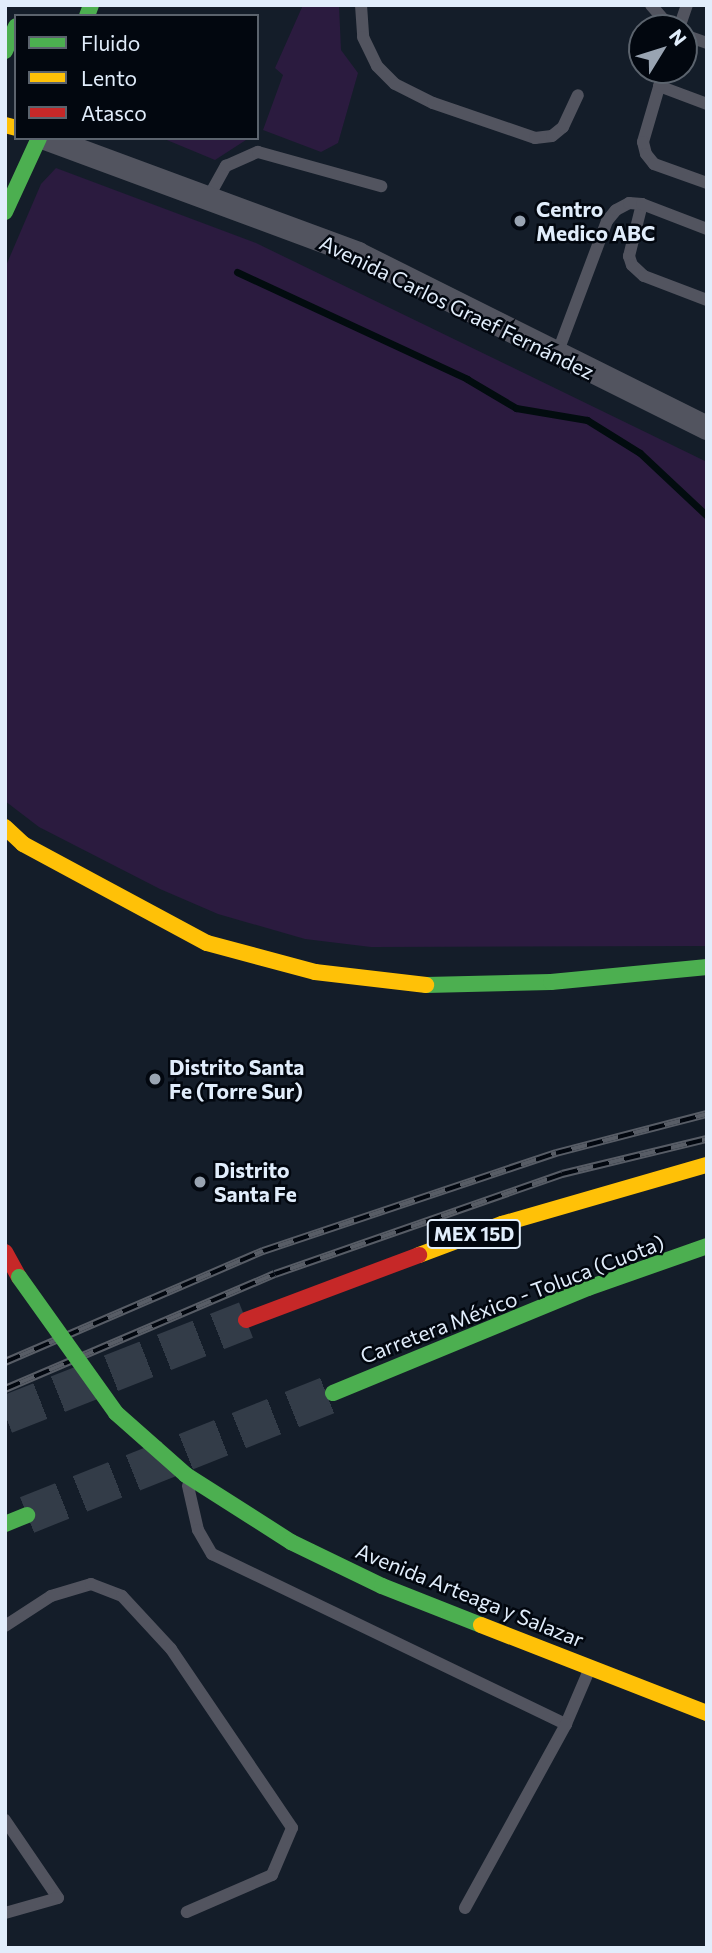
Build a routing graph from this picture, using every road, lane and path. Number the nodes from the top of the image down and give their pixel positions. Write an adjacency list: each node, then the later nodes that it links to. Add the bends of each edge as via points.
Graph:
1 (361, 5): 5 (lane, via 363,37 377,66 395,84 433,103 536,138 552,136 563,127)
2 (14, 31): 3 (main road)
3 (5, 51)
4 (659, 86): 6 (lane); 9 (lane, via 643,142 646,154 654,164)
5 (578, 95)
6 (707, 104)
7 (38, 140): 13 (main road)
8 (50, 140): 11 (street, Avenida Carlos Graef Fernández)
9 (707, 183)
10 (381, 186): 11 (lane, via 258,152 226,166)
11 (208, 198): 16 (street, Avenida Carlos Graef Fernández, via 358,254)
12 (642, 204): 14 (lane); 15 (lane, via 629,257 632,265 643,276); 16 (lane, via 629,202 607,221)
13 (5, 212)
14 (707, 229)
15 (707, 300)
16 (557, 354): 17 (street, Avenida Carlos Graef Fernández)
17 (707, 428)
18 (5, 827): 19 (main road, via 23,844 207,943 315,972 417,985 551,982)
19 (707, 967)
20 (707, 1165): 25 (main road, MEX 15D, via 502,1224)
21 (707, 1246): 24 (main road, Carretera México - Toluca (Cuota))
22 (5, 1252): 27 (main road, Avenida Arteaga y Salazar, bridge, via 116,1413)
23 (680, 1273): 24 (main road)
24 (588, 1288): 26 (main road, Carretera México - Toluca (Cuota))
25 (246, 1320)
26 (332, 1393)
27 (186, 1475): 31 (main road, Avenida Arteaga y Salazar, via 291,1542 382,1586); 33 (lane, via 198,1530 212,1554)
28 (27, 1515): 29 (main road)
29 (5, 1524)
30 (5, 1626): 36 (lane, via 51,1596 91,1584 122,1596 171,1649 292,1828 272,1875)
31 (591, 1666): 32 (main road, Avenida Arteaga y Salazar); 33 (lane)
32 (707, 1713)
33 (566, 1724): 35 (lane)
34 (5, 1819): 37 (lane, via 58,1898)
35 (465, 1908)
36 (187, 1912)
37 (5, 1913)

